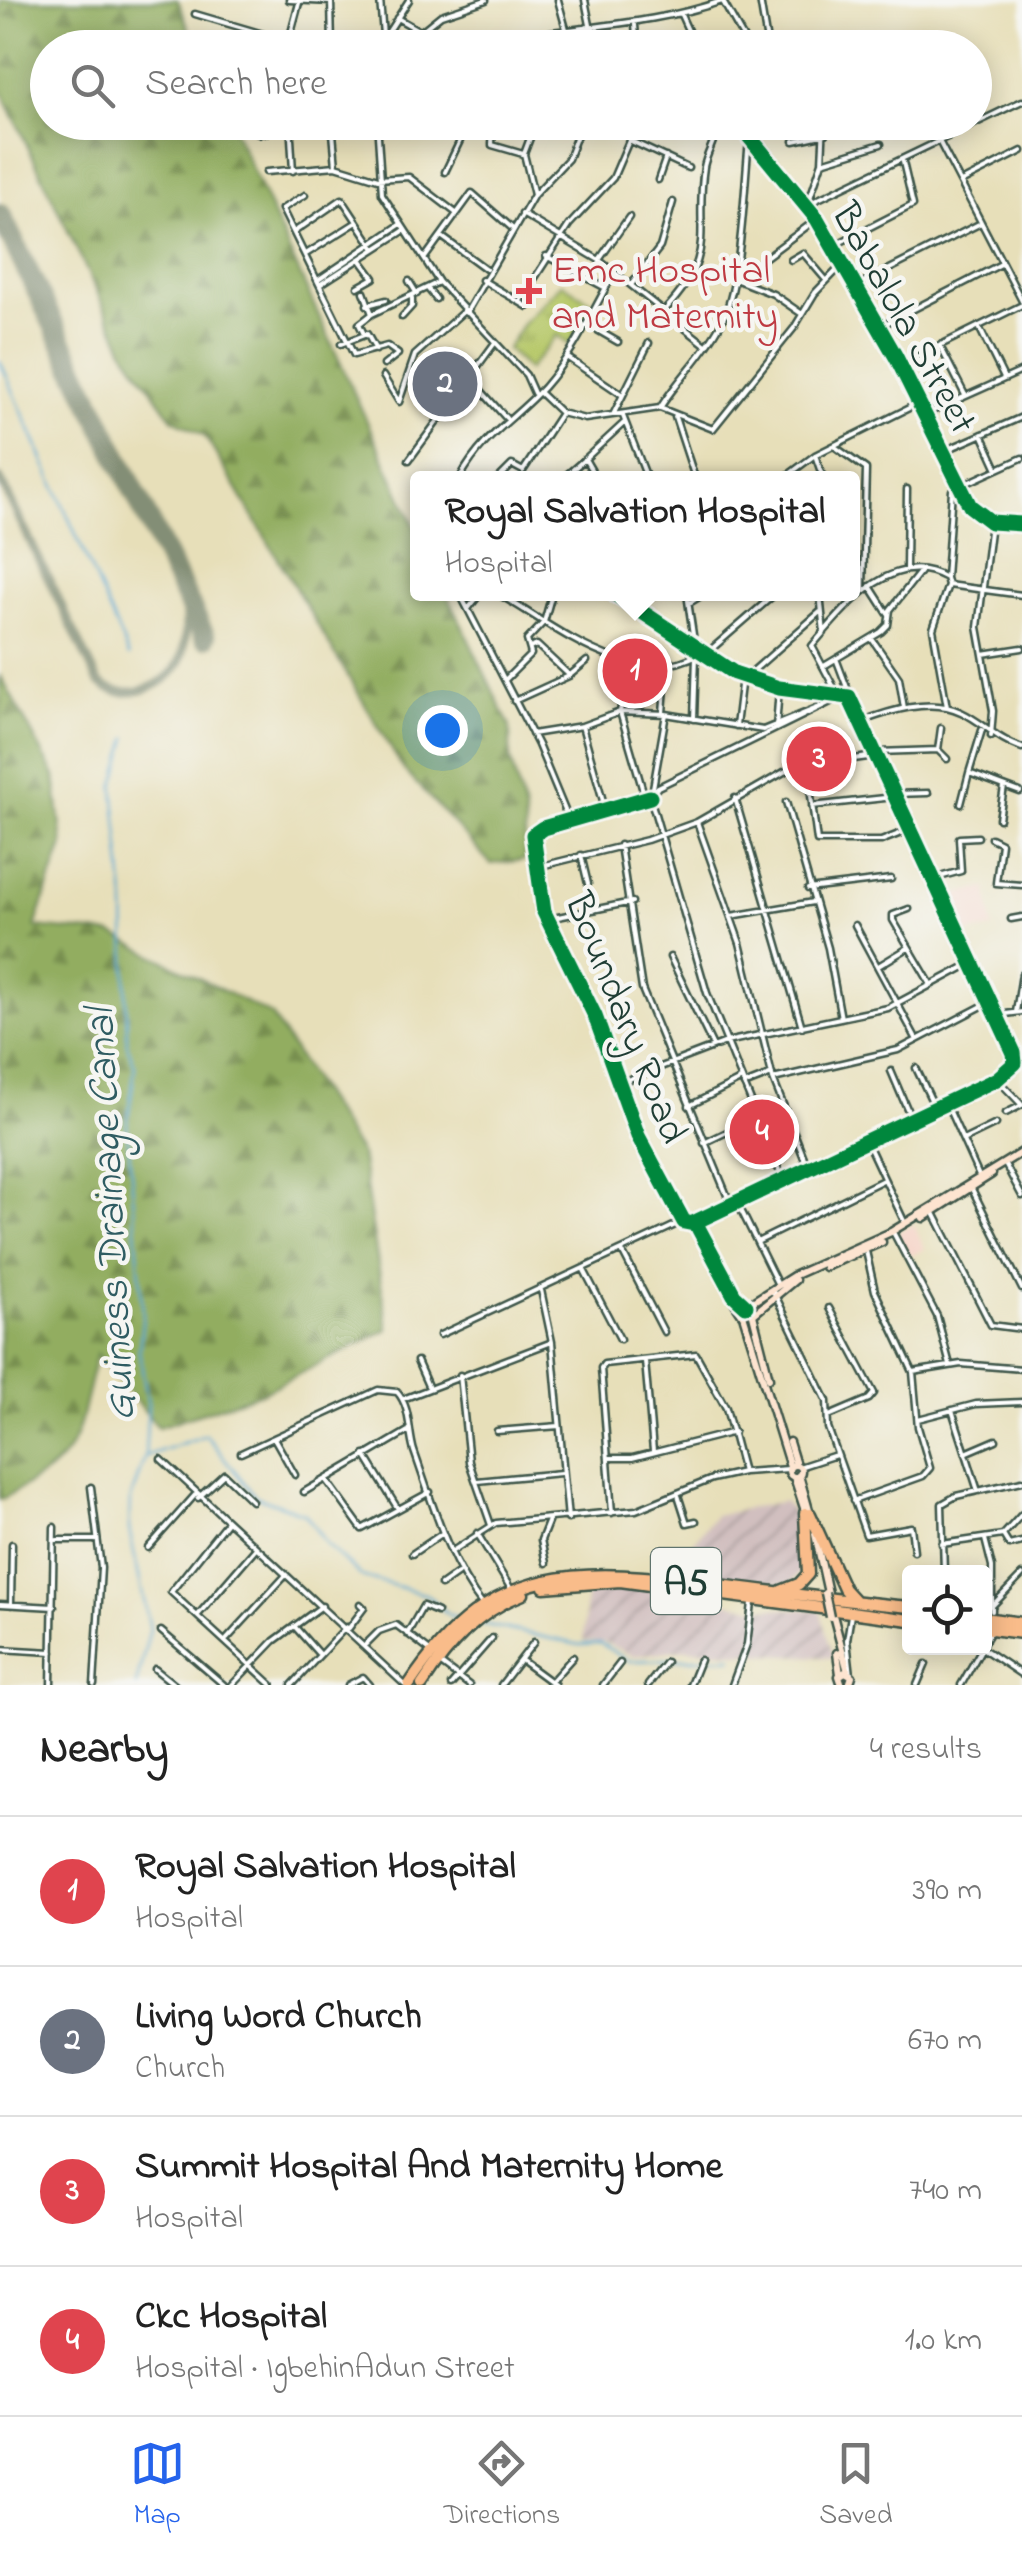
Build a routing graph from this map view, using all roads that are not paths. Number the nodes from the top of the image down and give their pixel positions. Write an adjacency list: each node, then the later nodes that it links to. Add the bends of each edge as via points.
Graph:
1 (289, 0): 10 (street)
2 (380, 0): 19 (street)
3 (409, 0): 13 (street)
4 (486, 0): 21 (street, via 441,14)
5 (558, 0): 22 (street)
6 (585, 0): 15 (street)
7 (722, 0): 12 (street); 27 (street)
8 (760, 0): 28 (street)
9 (331, 1): 10 (street); 18 (street)
10 (298, 3): 17 (street)
11 (195, 14): 16 (street)
12 (681, 16): 14 (street); 26 (street)
13 (397, 18): 20 (street); 21 (street)
14 (635, 25): 15 (street); 25 (street)
15 (588, 26): 23 (street); 24 (street)
16 (244, 30)
17 (290, 30)
18 (332, 30)
19 (383, 30)
20 (387, 30)
21 (418, 30)
22 (566, 30)
23 (570, 30)
24 (588, 30)
25 (636, 30)
26 (688, 30)
27 (738, 30)
28 (765, 30)
29 (1022, 101): 30 (street)
30 (992, 116)
31 (291, 140): 53 (street)
32 (334, 140): 51 (street)
33 (377, 140): 56 (street)
34 (460, 140): 55 (street)
35 (492, 140): 47 (street)
36 (529, 140): 47 (street)
37 (575, 140): 60 (street, via 568,159)
38 (713, 140): 108 (street, via 704,172 700,261)
39 (749, 140): 89 (street)
40 (751, 140): 62 (street, Babalola Street)
41 (825, 140): 49 (street)
42 (944, 140): 44 (street)
43 (631, 141): 48 (street); 74 (street, via 613,178)
44 (940, 142): 50 (street); 58 (street)
45 (880, 144): 49 (street)
46 (1022, 151): 58 (street)
47 (524, 154): 60 (street)
48 (666, 157): 52 (street); 57 (street)
49 (822, 162): 62 (street)
50 (903, 162): 62 (street); 75 (street, via 913,204)
51 (336, 166): 53 (street); 56 (street)
52 (688, 168)
53 (293, 171): 54 (street)
54 (266, 172)
55 (445, 172)
56 (378, 178): 63 (street, via 408,176); 68 (street)
57 (658, 180)
58 (961, 182): 69 (street)
59 (305, 195): 72 (street, via 282,208)
60 (534, 196): 64 (street)
61 (673, 202): 95 (street, via 660,247)
62 (808, 204): 66 (street, Babalola Street)
63 (456, 213): 70 (street, via 472,194); 73 (street)
64 (522, 214): 70 (street); 74 (street)
65 (629, 216): 81 (street)
66 (817, 219): 75 (street, Babalola Street); 82 (street)
67 (357, 222): 72 (street, via 342,199); 76 (street); 77 (street)
68 (401, 224): 71 (street); 76 (street)
69 (980, 224): 86 (street); 96 (street)
70 (512, 229): 87 (street)
71 (405, 230): 76 (street); 79 (street)
72 (294, 232): 77 (street)
73 (441, 236): 79 (street); 87 (street)
74 (562, 236): 78 (street); 81 (street)
75 (833, 246): 85 (street, Babalola Street)
76 (373, 247): 80 (street); 84 (street)
77 (306, 255): 93 (street)
78 (546, 256): 98 (street); 104 (street)
79 (424, 258): 94 (street)
80 (360, 259): 84 (street); 97 (street, via 374,278)
81 (598, 260): 88 (street)
82 (762, 260)
83 (791, 260): 91 (street, via 803,253)
84 (347, 264): 93 (street)
85 (843, 264): 91 (street); 96 (street, Babalola Street)
86 (1001, 264): 105 (street); 115 (street)
87 (488, 270): 90 (street)
88 (614, 273): 95 (street); 98 (street)
89 (732, 278): 111 (street); 121 (street, via 721,324)
90 (482, 280): 104 (street); 109 (street)
91 (826, 280): 111 (street)
92 (409, 281): 101 (street)
93 (319, 282): 118 (street)
94 (439, 282): 99 (street); 109 (street)
95 (631, 285): 108 (street)
96 (856, 286): 115 (street, Babalola Street)
97 (358, 287)
98 (606, 288): 113 (street)
99 (428, 289): 101 (street); 102 (street)
100 (364, 292): 106 (street)
101 (415, 296): 110 (street); 112 (street)
102 (436, 299)
103 (386, 300): 106 (street)
104 (520, 301): 107 (street)
105 (1022, 303): 114 (street)
106 (368, 305): 110 (street)
107 (528, 307)
108 (665, 310): 121 (street)
109 (465, 312): 120 (street); 128 (street, via 416,356 399,402)
110 (372, 314): 116 (street, via 359,324)
111 (802, 314): 138 (street, via 716,427)
112 (402, 317)
113 (588, 324): 117 (street); 124 (street)
114 (979, 326): 122 (street); 130 (street)
115 (879, 327): 126 (street, Babalola Street)
116 (364, 334): 118 (street); 123 (street)
117 (618, 342)
118 (344, 343): 123 (street, via 355,356)
119 (649, 343): 132 (street)
120 (494, 344): 129 (street); 131 (street)
121 (706, 345): 135 (street)
122 (940, 346): 126 (street); 133 (street)
123 (376, 350): 125 (street, via 387,346 398,354)
124 (568, 358): 131 (street); 132 (street)
125 (384, 364)
126 (900, 365): 134 (street, Babalola Street)
127 (1022, 371): 130 (street)
128 (383, 376)
129 (469, 376): 141 (street); 149 (street)
130 (1004, 378): 133 (street)
131 (537, 392): 136 (street); 141 (street)
132 (620, 394): 139 (street)
133 (966, 396): 137 (street)
134 (920, 403): 137 (street, Babalola Street); 144 (street)
135 (660, 408): 138 (street); 142 (street)
136 (561, 412): 139 (street, via 585,419); 152 (street)
137 (925, 414): 145 (street, Babalola Street)
138 (674, 415): 156 (street)
139 (612, 416): 142 (street)
140 (1022, 417): 143 (street)
141 (506, 418): 151 (street)
142 (624, 419): 147 (street); 155 (street)
143 (982, 434): 145 (street); 150 (street)
144 (834, 446): 146 (street); 168 (street, via 866,468)
145 (943, 452): 159 (street, Babalola Street)
146 (814, 454): 157 (street); 158 (street)
147 (584, 458): 153 (street); 154 (street)
148 (1022, 458): 150 (street)
149 (409, 460)
150 (998, 469): 159 (street)
151 (465, 471)
152 (523, 471)
153 (570, 471)
154 (592, 471)
155 (644, 471)
156 (693, 471)
157 (793, 471)
158 (821, 471)
159 (959, 487): 161 (street, Babalola Street); 165 (street, via 951,492)
160 (907, 489): 163 (street)
161 (991, 522): 162 (street); 169 (street)
162 (1022, 524)
163 (906, 569): 164 (street); 167 (street)
164 (922, 570): 165 (street); 183 (street)
165 (946, 578): 166 (street)
166 (948, 585): 169 (street); 202 (street, via 933,629)
167 (870, 586): 168 (street); 183 (street)
168 (864, 590): 170 (street)
169 (986, 590): 171 (street); 190 (street, via 978,627)
170 (860, 594)
171 (1022, 595)
172 (464, 601): 181 (street)
173 (474, 601): 181 (street)
174 (510, 601): 184 (street)
175 (550, 601): 184 (street)
176 (625, 601): 189 (street)
177 (766, 601): 189 (street)
178 (820, 601): 182 (street)
179 (854, 601): 185 (street)
180 (691, 602): 189 (street)
181 (468, 609): 197 (street)
182 (820, 612): 185 (street); 196 (street)
183 (888, 614): 186 (street, via 888,625)
184 (544, 622): 187 (street, via 527,640); 193 (street)
185 (824, 633): 194 (street, via 812,646)
186 (872, 638): 191 (street); 203 (street, via 898,678)
187 (530, 648): 195 (street, via 537,645); 197 (street, via 527,660)
188 (1022, 648): 190 (street)
189 (699, 653): 193 (street, via 670,664); 196 (street); 207 (street)
190 (983, 654): 215 (street)
191 (837, 660): 194 (street); 200 (street, via 850,688)
192 (587, 661): 195 (street)
193 (628, 662): 205 (street)
194 (824, 666): 200 (street)
195 (569, 676): 201 (street)
196 (744, 677): 199 (street); 210 (street)
197 (504, 680): 201 (street)
198 (665, 688): 206 (street)
199 (780, 688): 200 (street); 213 (street)
200 (844, 698): 204 (street); 204 (street); 208 (street)
201 (514, 701): 214 (street)
202 (947, 707): 203 (street); 212 (street)
203 (904, 708): 208 (street)
204 (814, 711): 213 (street, Boundary Road)
205 (620, 712): 206 (street); 209 (street); 225 (street)
206 (665, 714): 207 (street); 225 (street)
207 (694, 719): 210 (street)
208 (860, 722): 218 (street)
209 (582, 726): 214 (street); 231 (street)
210 (736, 728): 213 (street)
211 (942, 728): 217 (street)
212 (982, 728): 215 (street); 221 (street)
213 (776, 729): 225 (street, Boundary Road)
214 (532, 734): 233 (street)
215 (991, 736): 216 (street)
216 (1022, 748)
217 (938, 750): 218 (street); 219 (street)
218 (874, 754): 220 (street); 226 (street)
219 (947, 759)
220 (806, 765): 227 (street); 230 (street)
221 (969, 773): 222 (street); 229 (street)
222 (1004, 786): 223 (street); 232 (street)
223 (1020, 792)
224 (928, 793): 226 (street)
225 (649, 795): 231 (street, Boundary Road); 236 (street)
226 (894, 796): 230 (street); 235 (street)
227 (735, 798): 234 (street); 249 (street)
228 (786, 802): 246 (street)
229 (961, 804)
230 (812, 806): 235 (street, via 820,842 881,841)
231 (606, 809): 233 (street, Boundary Road)
232 (999, 819)
233 (568, 820): 241 (street, Boundary Road, via 534,832)
234 (697, 822): 236 (street); 251 (street)
235 (909, 830): 242 (street)
236 (661, 834): 239 (street); 270 (street)
237 (978, 836): 242 (street, via 959,838 962,870)
238 (991, 838): 245 (street, via 1001,843 996,884)
239 (620, 845): 240 (street); 247 (street)
240 (581, 855): 241 (street); 244 (street)
241 (536, 867): 253 (street, Boundary Road)
242 (932, 879): 258 (street)
243 (891, 880): 246 (street)
244 (588, 884)
245 (1022, 886)
246 (808, 888): 248 (street)
247 (632, 902): 253 (street); 273 (street, via 642,990)
248 (813, 902): 249 (street); 266 (street)
249 (770, 908): 251 (street); 267 (street)
250 (908, 908): 256 (street, via 892,917)
251 (731, 916): 268 (street)
252 (1022, 918): 254 (street)
253 (547, 919): 279 (street, Boundary Road, via 603,1035)
254 (1011, 919)
255 (855, 925): 259 (street)
256 (908, 948): 259 (street); 261 (street)
257 (670, 958): 271 (street)
258 (972, 963): 261 (street); 263 (street)
259 (880, 965): 262 (street)
260 (1022, 974): 264 (street)
261 (931, 984): 262 (street)
262 (899, 1002): 266 (street); 269 (street)
263 (990, 1003): 265 (street); 269 (street)
264 (1019, 1012): 265 (street)
265 (996, 1016): 272 (street)
266 (841, 1018): 267 (street)
267 (802, 1028): 268 (street)
268 (762, 1036): 270 (street); 276 (street)
269 (917, 1040): 276 (street, via 898,1050)
270 (726, 1042): 271 (street); 278 (street)
271 (713, 1046): 273 (street)
272 (1018, 1058): 277 (street)
273 (672, 1064): 279 (street); 282 (street)
274 (916, 1068): 283 (street)
275 (891, 1072): 286 (street)
276 (772, 1076): 278 (street); 293 (street)
277 (998, 1079): 280 (street); 281 (street)
278 (743, 1082): 282 (street); 285 (street)
279 (617, 1083): 301 (street, Boundary Road)
280 (946, 1103): 283 (street); 289 (street)
281 (1022, 1105): 284 (street)
282 (689, 1106): 290 (street)
283 (935, 1108): 286 (street)
284 (1006, 1113)
285 (758, 1117): 290 (street); 295 (street)
286 (912, 1119): 288 (street)
287 (996, 1124): 289 (street)
288 (866, 1140): 293 (street); 296 (street)
289 (963, 1140): 294 (street)
290 (704, 1143): 299 (street)
291 (1022, 1154): 292 (street); 294 (street)
292 (1006, 1166): 297 (street); 298 (street)
293 (808, 1168): 295 (street)
294 (979, 1176): 297 (street)
295 (783, 1180): 299 (street)
296 (883, 1180): 302 (street); 305 (street)
297 (967, 1188): 300 (street); 302 (street); 310 (street)
298 (1022, 1196)
299 (734, 1203): 303 (street); 305 (street)
300 (933, 1212): 304 (street); 315 (street, via 991,1325)
301 (684, 1222): 303 (street); 307 (street)
302 (905, 1223): 306 (street)
303 (694, 1224): 313 (street)
304 (894, 1234): 306 (street); 322 (street, via 937,1316)
305 (757, 1242): 309 (street)
306 (862, 1250): 309 (street); 324 (street)
307 (622, 1251): 308 (street); 316 (street)
308 (584, 1270): 311 (street); 318 (street)
309 (776, 1289): 313 (street); 314 (street); 330 (street)
310 (1022, 1289)
311 (540, 1290): 317 (street); 319 (street)
312 (829, 1308): 330 (street, via 874,1393)
313 (744, 1310): 314 (street); 347 (street)
314 (753, 1314): 347 (street)
315 (1022, 1329)
316 (664, 1332)
317 (440, 1335)
318 (620, 1338)
319 (552, 1342): 325 (street); 332 (street)
320 (418, 1361): 326 (street)
321 (644, 1361): 335 (street, via 696,1354); 342 (street); 345 (street, via 602,1366)
322 (950, 1365): 323 (street); 324 (street)
323 (1022, 1369)
324 (913, 1372): 331 (street)
325 (460, 1374): 326 (street); 352 (street, via 467,1452)
326 (428, 1386): 327 (street)
327 (403, 1399): 334 (street); 336 (street, via 378,1390)
328 (1022, 1402): 329 (street)
329 (951, 1408): 331 (street); 340 (street)
330 (829, 1416): 344 (street)
331 (918, 1419): 360 (street, via 928,1473)
332 (559, 1426): 333 (street); 348 (street)
333 (497, 1431)
334 (408, 1432): 343 (street); 357 (street)
335 (734, 1432): 337 (street); 339 (street)
336 (274, 1438): 341 (street); 350 (street)
337 (717, 1440): 339 (street); 342 (street)
338 (996, 1440): 340 (street)
339 (737, 1444): 349 (street)
340 (968, 1452): 355 (street)
341 (241, 1453)
342 (653, 1453): 345 (street)
343 (365, 1455): 351 (street); 362 (street)
344 (836, 1455): 347 (street); 360 (street)
345 (608, 1458): 363 (street)
346 (160, 1459): 359 (street)
347 (794, 1470): 349 (street); 364 (street)
348 (563, 1472): 352 (street); 366 (street)
349 (743, 1472): 358 (street)
350 (295, 1476)
351 (326, 1478): 356 (street); 362 (street, via 359,1529)
352 (477, 1481): 370 (street)
353 (1022, 1481): 355 (street)
354 (91, 1487): 377 (street)
355 (978, 1491): 380 (street, via 942,1504)
356 (304, 1492)
357 (430, 1492): 362 (street); 372 (street)
358 (678, 1495): 363 (street); 368 (street, via 688,1523)
359 (196, 1496): 361 (street, via 224,1474); 369 (street); 381 (street)
360 (852, 1500): 383 (street, via 866,1534 911,1526)
361 (252, 1501)
362 (398, 1510)
363 (612, 1513): 366 (street)
364 (808, 1514): 394 (highway, via 808,1574); 401 (highway); 437 (street, bridge)
365 (1022, 1514): 374 (street)
366 (568, 1518): 367 (street)
367 (549, 1520): 370 (street); 386 (street, via 541,1540)
368 (696, 1520)
369 (226, 1523): 382 (street); 407 (street, via 170,1589)
370 (492, 1526): 373 (street)
371 (54, 1527): 376 (street)
372 (443, 1533): 384 (street); 385 (street)
373 (477, 1533): 384 (street); 393 (street)
374 (1003, 1535): 375 (street); 378 (street, via 1009,1545)
375 (985, 1539): 380 (street); 388 (street)
376 (57, 1540): 377 (street); 399 (street)
377 (99, 1540): 440 (street)
378 (1022, 1542)
379 (12, 1544): 398 (street)
380 (942, 1544): 387 (street)
381 (148, 1548)
382 (256, 1548): 390 (street); 407 (street)
383 (914, 1551)
384 (450, 1553): 389 (street)
385 (412, 1554)
386 (546, 1564)
387 (944, 1565)
388 (987, 1565)
389 (458, 1573): 392 (street); 402 (street)
390 (286, 1575): 400 (street); 418 (street)
391 (1022, 1575): 404 (street)
392 (440, 1585)
393 (512, 1592): 394 (highway, A5, via 593,1573); 402 (highway, A5)
394 (775, 1592): 401 (highway, A5)
395 (753, 1599): 401 (highway, A5); 409 (highway, A5, via 579,1581 516,1597); 456 (street, via 745,1654)
396 (0, 1604): 398 (street)
397 (360, 1604): 412 (street, via 364,1608)
398 (10, 1605): 399 (street)
399 (54, 1606): 422 (street)
400 (322, 1606): 411 (street); 412 (street)
401 (854, 1606): 403 (highway, A5); 408 (highway, A5); 437 (street)
402 (484, 1607): 409 (highway, A5)
403 (902, 1607)
404 (992, 1609)
405 (437, 1612): 416 (street, via 423,1606)
406 (992, 1612): 410 (highway)
407 (198, 1615): 418 (street)
408 (902, 1618)
409 (471, 1620): 426 (highway, A5)
410 (1022, 1623)
411 (295, 1627): 424 (street); 431 (street)
412 (346, 1628): 420 (street); 424 (street)
413 (992, 1629): 415 (highway)
414 (160, 1631): 442 (street)
415 (1022, 1633)
416 (407, 1634): 420 (street, via 396,1624); 426 (street)
417 (492, 1638): 435 (street)
418 (227, 1640): 431 (street)
419 (534, 1642): 428 (street)
420 (366, 1644): 448 (street)
421 (0, 1649): 422 (street)
422 (52, 1652): 439 (street)
423 (992, 1653): 436 (street)
424 (319, 1654): 445 (street)
425 (978, 1655): 459 (street)
426 (435, 1657): 435 (street); 448 (highway, A5); 449 (highway, A5)
427 (573, 1657): 438 (street)
428 (521, 1660): 438 (street); 452 (street)
429 (700, 1660): 455 (street)
430 (666, 1662): 454 (street)
431 (251, 1663): 443 (street); 444 (street)
432 (620, 1664): 453 (street)
433 (926, 1664): 458 (street)
434 (155, 1669): 441 (street)
435 (458, 1676): 450 (street); 451 (street)
436 (1022, 1676)
437 (849, 1679): 457 (street)
438 (552, 1684)
439 (51, 1685)
440 (94, 1685)
441 (175, 1685)
442 (223, 1685)
443 (232, 1685)
444 (272, 1685)
445 (292, 1685)
446 (348, 1685): 447 (street, via 363,1677)
447 (370, 1685)
448 (407, 1685)
449 (422, 1685)
450 (451, 1685)
451 (469, 1685)
452 (501, 1685)
453 (603, 1685)
454 (648, 1685)
455 (690, 1685)
456 (732, 1685)
457 (842, 1685)
458 (917, 1685)
459 (961, 1685)

